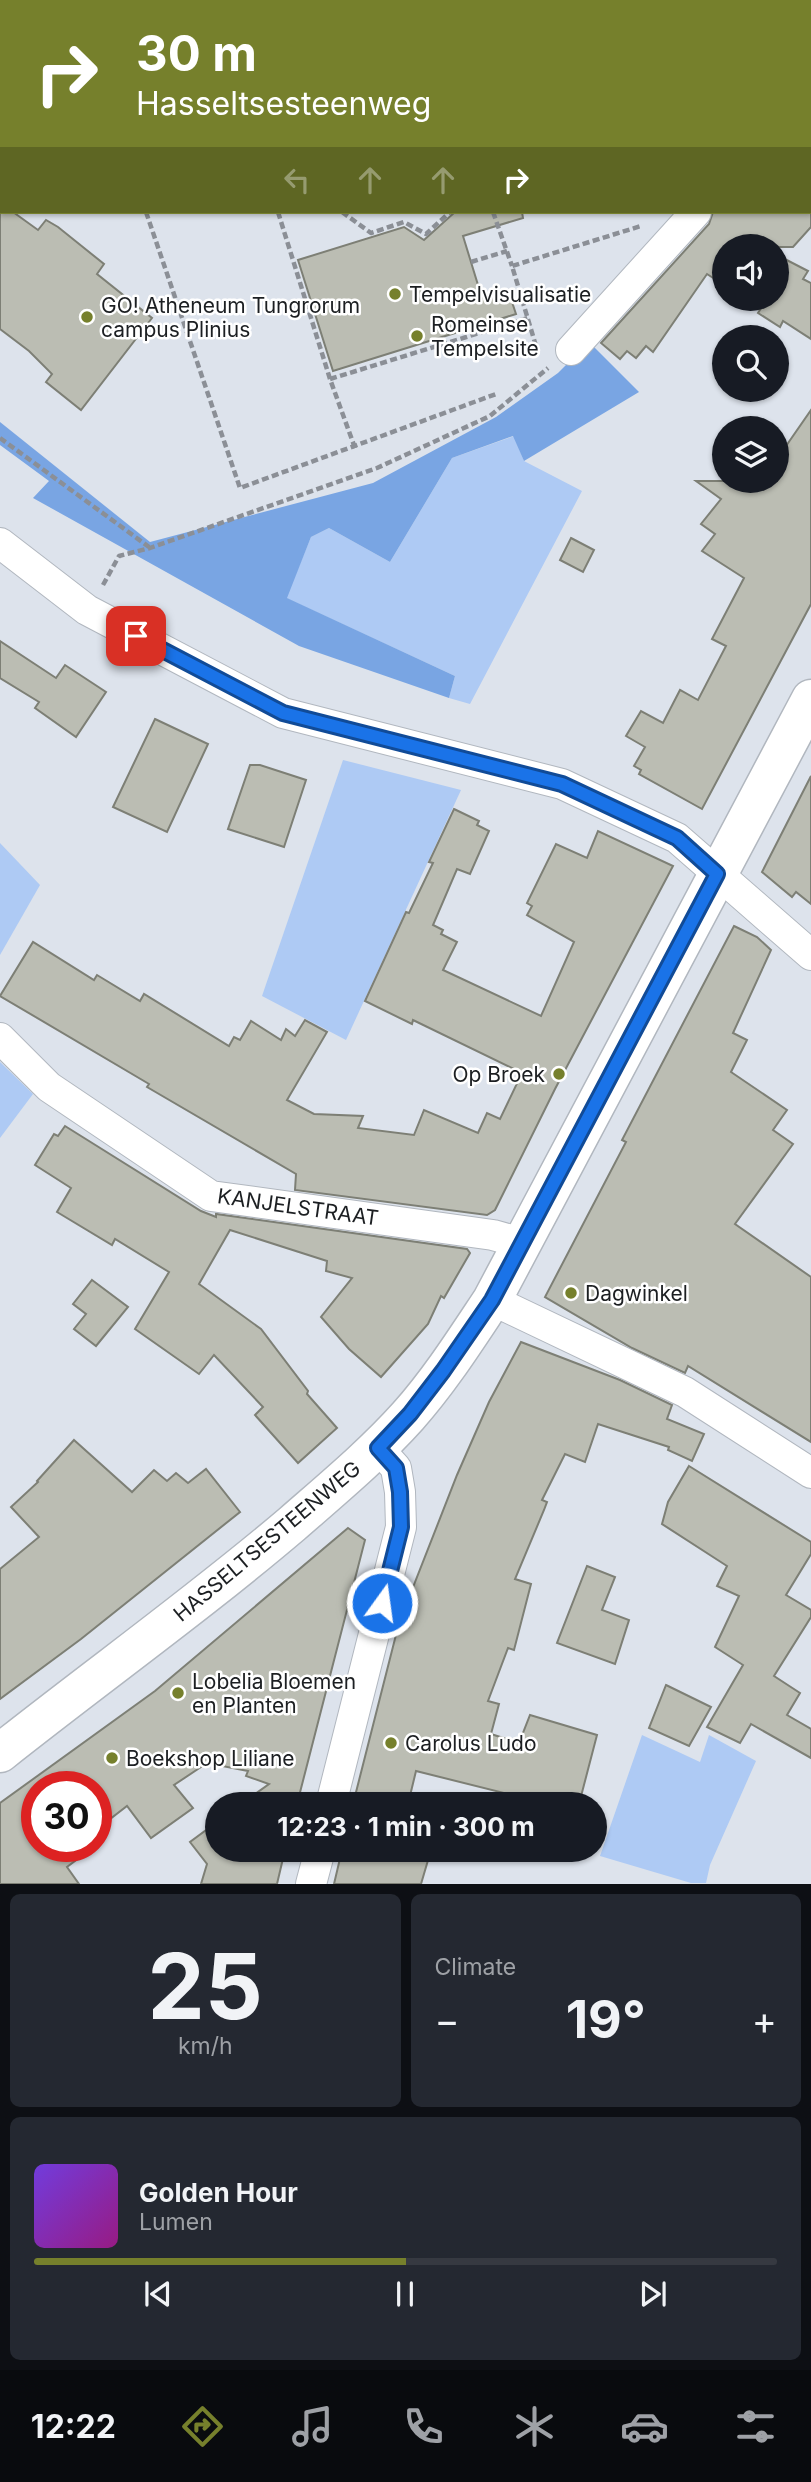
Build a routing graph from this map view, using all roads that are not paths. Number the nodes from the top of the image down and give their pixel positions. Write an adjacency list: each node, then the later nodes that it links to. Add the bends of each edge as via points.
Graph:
1 (694, 214): 2 (street)
2 (571, 350)
3 (0, 543): 5 (street, via 87,610 283,713 562,784 677,838)
4 (811, 699): 5 (main road, HASSELTSESTEENWEG)
5 (717, 874): 6 (street); 8 (main road, HASSELTSESTEENWEG)
6 (811, 955)
7 (0, 1038): 8 (street, KANJELSTRAAT, via 48,1087 211,1196 493,1235)
8 (522, 1243): 9 (main road, HASSELTSESTEENWEG)
9 (492, 1300): 10 (main road, HASSELTSESTEENWEG, via 410,1414); 11 (street, via 685,1392)
10 (378, 1448): 12 (main road, HASSELTSESTEENWEG, via 219,1584); 13 (street, via 396,1468 401,1527)
11 (811, 1473)
12 (0, 1753)
13 (334, 1792)
14 (317, 1862): 15 (street)
15 (311, 1884)

